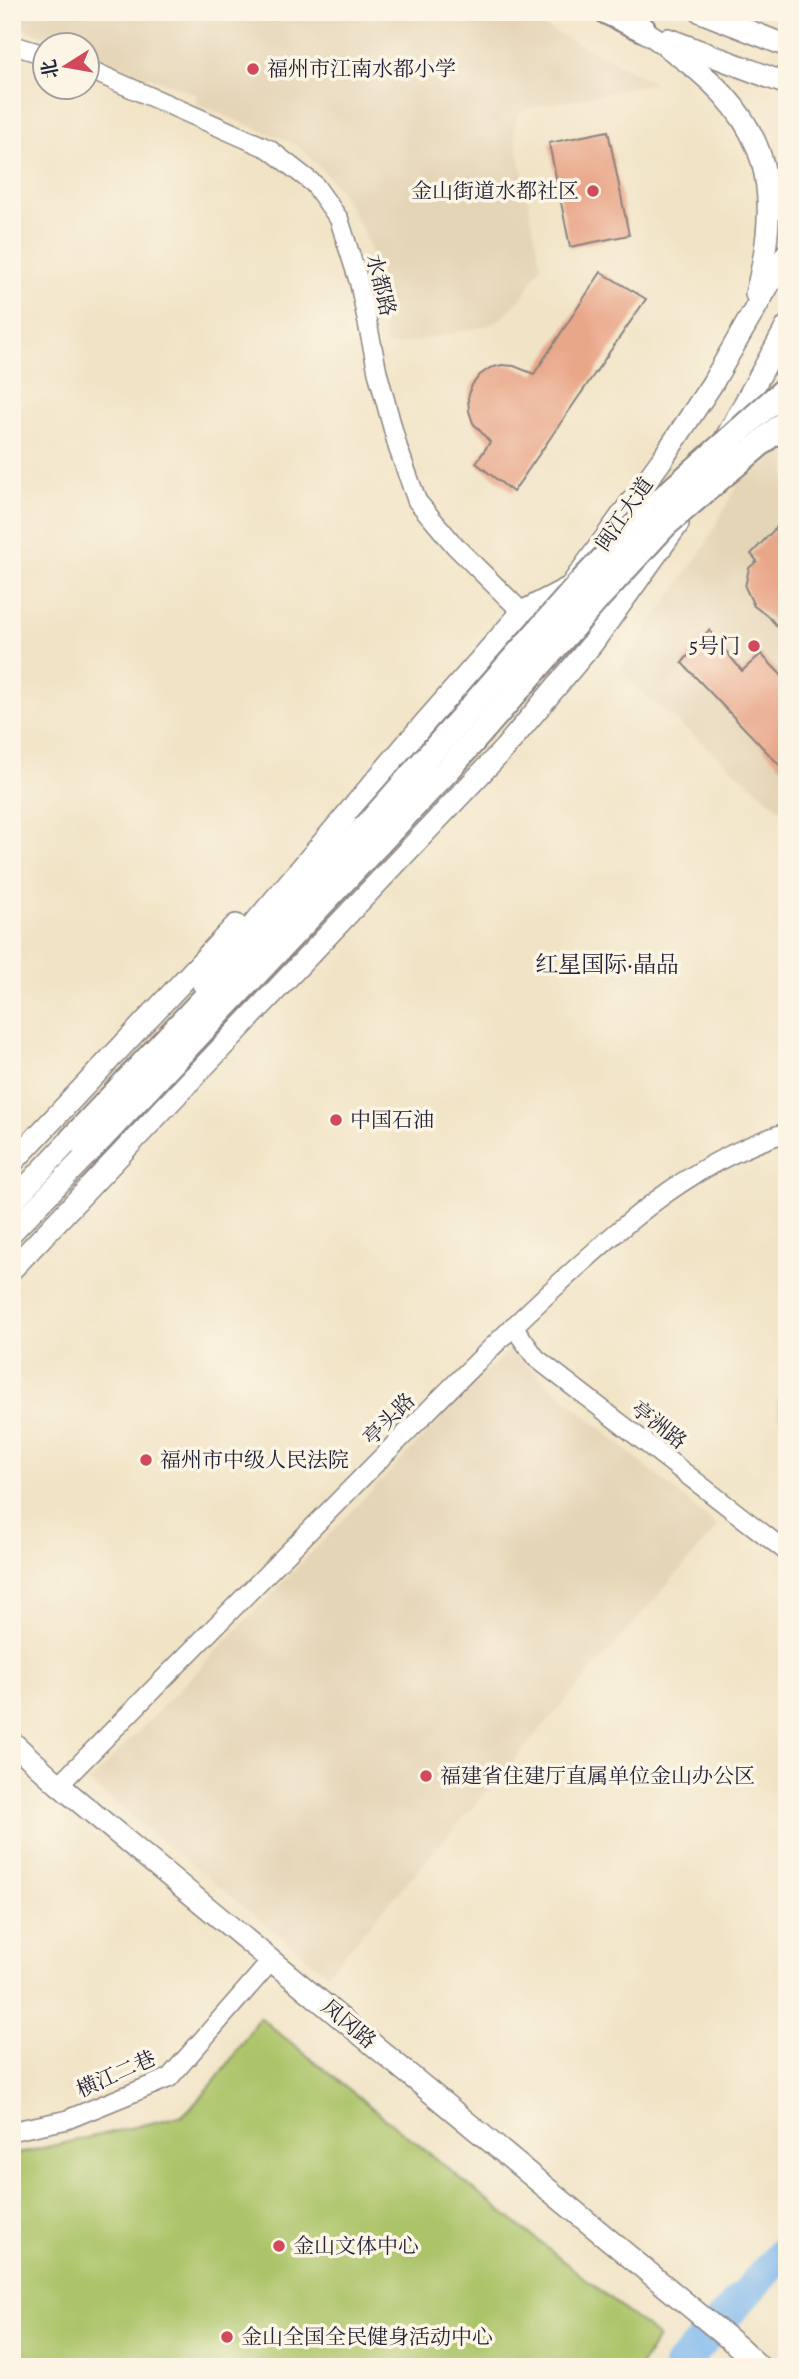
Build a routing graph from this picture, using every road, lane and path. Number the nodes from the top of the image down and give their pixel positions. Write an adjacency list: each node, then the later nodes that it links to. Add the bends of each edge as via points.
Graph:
1 (601, 12): 4 (main road)
2 (607, 12): 4 (highway)
3 (701, 12): 6 (main road)
4 (643, 29): 9 (main road); 11 (main road, via 706,75 753,134 769,203 767,240)
5 (12, 45): 7 (street)
6 (787, 47)
7 (32, 51)
8 (102, 75): 19 (street, 水都路, via 269,149 314,184 340,219 398,448 417,501 454,546)
9 (787, 84)
10 (787, 253): 11 (main road, 闽江大道)
11 (749, 320): 19 (main road, 闽江大道, via 687,423 570,587)
12 (787, 326): 14 (main road)
13 (787, 343): 14 (main road)
14 (758, 376): 18 (main road)
15 (787, 388): 22 (highway, bridge, via 653,507 584,579)
16 (787, 409): 18 (street)
17 (787, 421): 22 (highway, bridge, via 666,524 447,771)
18 (729, 433): 21 (main road, via 676,527 593,644)
19 (522, 612): 20 (main road, 闽江大道)
20 (415, 734): 24 (main road); 25 (main road)
21 (466, 791): 24 (main road); 28 (main road)
22 (372, 836): 24 (highway)
23 (787, 1132): 29 (street, 亭头路, via 720,1158 670,1188)
24 (79, 1146): 26 (main road); 27 (main road)
25 (12, 1163)
26 (12, 1202)
27 (12, 1232)
28 (12, 1269)
29 (513, 1326): 30 (street, 亭洲路, via 536,1358); 32 (street, 亭头路)
30 (787, 1552)
31 (12, 1742): 32 (main road, 凤冈路)
32 (59, 1785): 33 (main road, 凤冈路)
33 (272, 1960): 34 (street, 横江二巷, via 169,2078 66,2120); 35 (main road, 凤冈路)
34 (12, 2131)
35 (760, 2367)

